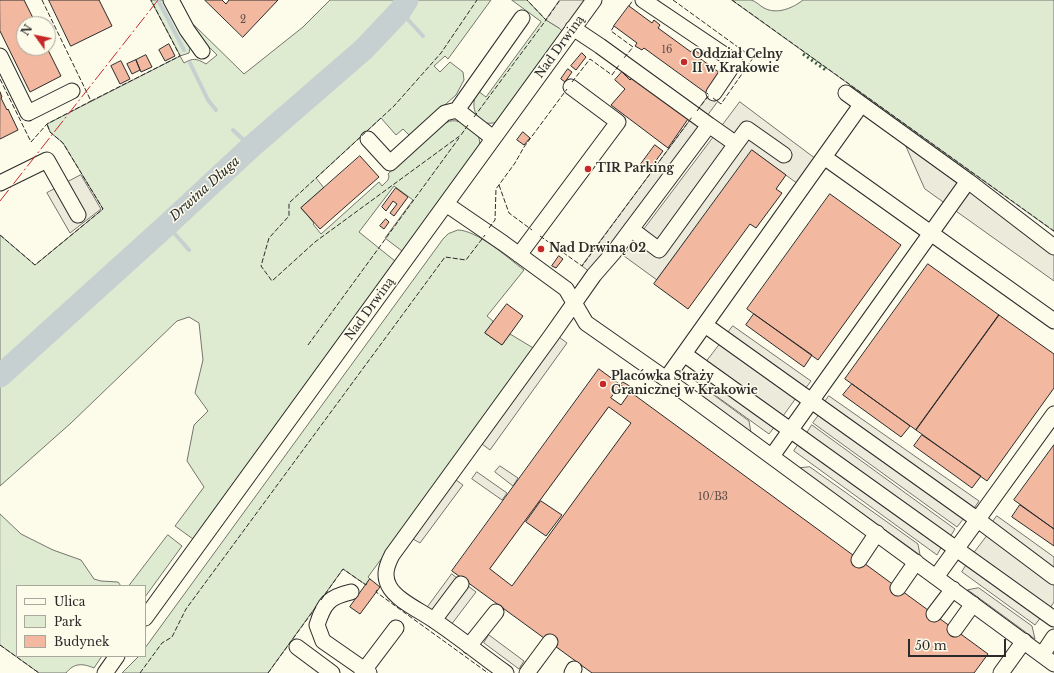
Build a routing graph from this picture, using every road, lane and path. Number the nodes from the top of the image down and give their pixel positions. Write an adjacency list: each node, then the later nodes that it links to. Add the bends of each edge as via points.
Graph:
1 (171, 0): 6 (street)
2 (594, 0): 5 (street, Nad Drwiną)
3 (644, 0): 10 (street, via 735,62)
4 (522, 18): 13 (street)
5 (573, 28): 14 (street); 15 (street, Nad Drwiną)
6 (202, 51)
7 (0, 56): 9 (street, via 28,113)
8 (571, 87): 27 (street, via 618,122)
9 (72, 91)
10 (714, 93)
11 (846, 94): 12 (street)
12 (862, 105): 19 (street); 20 (street)
13 (457, 110): 15 (street); 16 (street, via 445,113 390,163)
14 (709, 124): 17 (street); 24 (street)
15 (493, 138): 22 (street, Nad Drwiną)
16 (368, 139)
17 (736, 144): 18 (street, via 747,128); 24 (street, via 659,250)
18 (784, 155)
19 (824, 157): 25 (street); 30 (street)
20 (968, 181): 25 (street); 26 (street)
21 (0, 182): 23 (street, via 46,160)
22 (446, 204): 27 (street); 51 (street, Nad Drwiną)
23 (78, 215)
24 (631, 229): 28 (street)
25 (931, 232): 29 (street); 33 (street)
26 (1054, 247)
27 (519, 255): 28 (street, via 566,289)
28 (574, 302): 32 (street, via 586,323); 53 (street, via 387,564 385,575 393,593)
29 (1054, 321)
30 (705, 325): 31 (street); 33 (street)
31 (684, 354): 32 (street); 35 (street)
32 (666, 379): 36 (street)
33 (811, 401): 35 (street); 37 (street)
34 (1054, 414): 37 (street)
35 (790, 430): 36 (street); 39 (street)
36 (772, 456): 38 (street)
37 (978, 520): 39 (street); 43 (street)
38 (876, 533): 40 (street); 41 (street)
39 (956, 550): 42 (street); 52 (street)
40 (859, 560)
41 (916, 562): 42 (street); 45 (street)
42 (936, 577): 46 (street)
43 (1054, 577)
44 (461, 584): 53 (street)
45 (898, 588)
46 (953, 589): 48 (street); 50 (street)
47 (351, 592): 64 (street, via 337,595 323,607 317,625 323,641)
48 (973, 604): 55 (street); 57 (street)
49 (496, 612): 59 (street)
50 (934, 614)
51 (146, 617)
52 (1054, 619)
53 (434, 620): 59 (street)
54 (396, 628): 64 (street)
55 (955, 630)
56 (1054, 637): 61 (street)
57 (1024, 641): 61 (street); 69 (street)
58 (550, 642): 68 (street)
59 (470, 646): 67 (street)
60 (297, 647): 66 (street)
61 (1042, 655): 63 (street)
62 (116, 657): 65 (street)
63 (1054, 664)
64 (365, 672)
65 (105, 673)
66 (332, 673)
67 (506, 673)
68 (527, 673)
69 (1001, 673)

